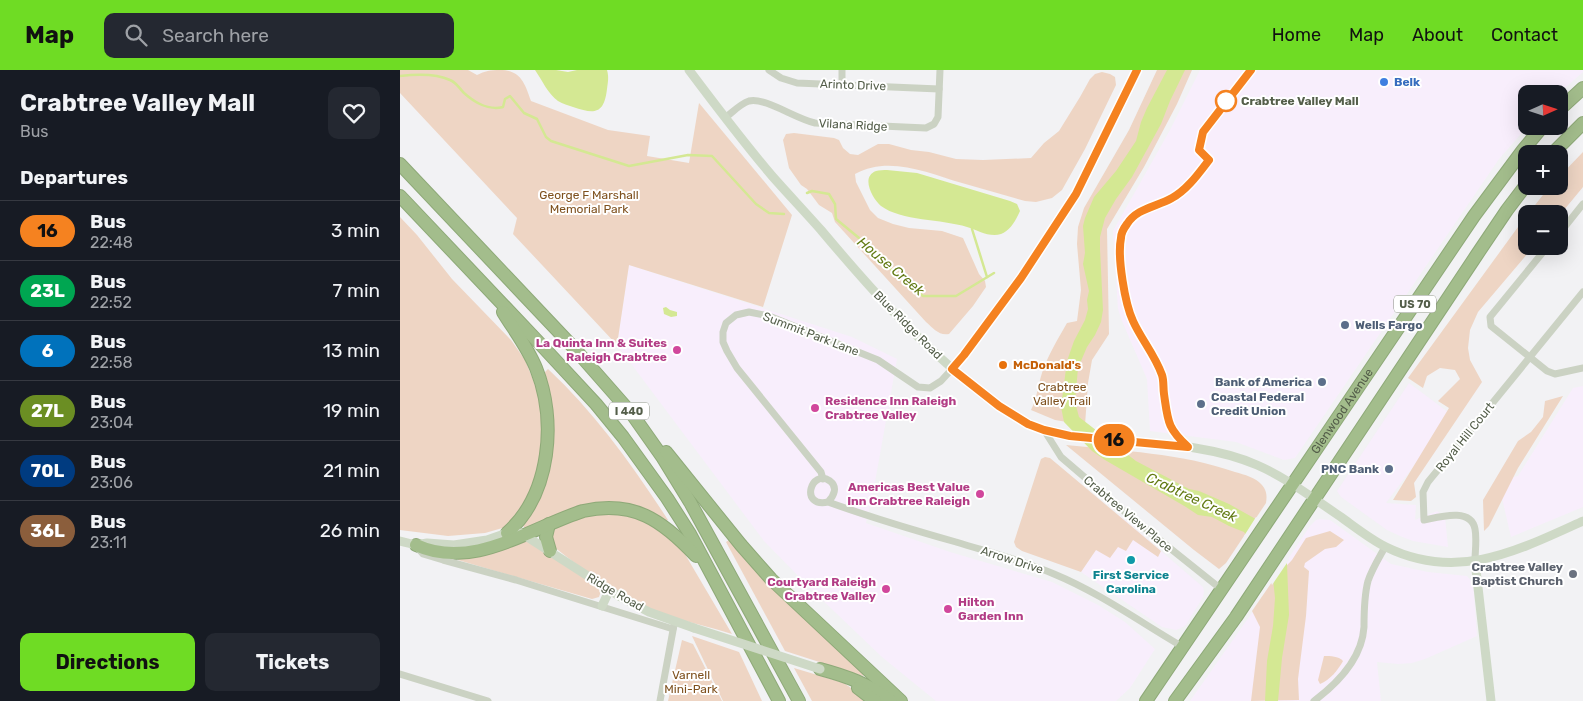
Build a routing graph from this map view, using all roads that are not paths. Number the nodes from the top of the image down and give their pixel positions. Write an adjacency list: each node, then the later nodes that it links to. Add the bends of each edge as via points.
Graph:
1 (689, 70): 10 (main road, Blue Ridge Road)
2 (769, 70): 6 (street, Arinto Drive, via 794,82)
3 (842, 70): 6 (street)
4 (940, 70): 8 (street, Vilana Ridge)
5 (1137, 70): 24 (main road, via 1076,194 1021,278)
6 (842, 84): 8 (street, Arinto Drive)
7 (1583, 88): 9 (highway)
8 (939, 89): 10 (street, Vilana Ridge, via 937,119 926,128 815,123 759,101 746,102)
9 (1568, 102)
10 (726, 117): 24 (main road, Blue Ridge Road, via 773,176 888,307)
11 (1583, 124): 13 (highway)
12 (1536, 135): 28 (highway, Glenwood Avenue / US 70, via 1474,216)
13 (1561, 145)
14 (400, 164): 25 (highway, I 440)
15 (1519, 195): 29 (highway, Glenwood Avenue / US 70)
16 (400, 196): 20 (highway, I 440)
17 (1583, 204): 18 (street)
18 (1568, 223)
19 (1541, 255): 22 (street, via 1490,317 1491,326)
20 (489, 291): 33 (highway, via 536,369 548,419 546,459 538,486 518,524); 40 (highway, I 440, via 623,437 667,498)
21 (1583, 292): 22 (street, Royal Hill Court)
22 (1530, 357): 23 (street, via 1555,374); 39 (street, Royal Hill Court, via 1423,492 1424,520 1456,515 1472,522)
23 (1583, 368)
24 (952, 369): 26 (main road, Blue Ridge Road, via 999,406); 27 (street, Summit Park Lane, via 930,388 918,387 878,360 769,316 749,312 736,315 726,323 722,342 726,351 822,472)
25 (632, 414): 52 (highway, I 440, via 690,502); 55 (highway, via 766,574)
26 (1044, 430): 28 (main road, Blue Ridge Road, via 1188,447 1240,458); 41 (street, Crabtree View Place, via 1061,457)
27 (822, 479): 30 (street, via 829,480 835,491); 30 (street, Arrow Drive, via 812,484 810,494 814,500)
28 (1293, 485): 29 (main road, Blue Ridge Road); 41 (highway, Glenwood Avenue / US 70)
29 (1314, 498): 37 (main road, Blue Ridge Road); 58 (highway, Glenwood Avenue / US 70)
30 (828, 502): 45 (street, Arrow Drive, via 1052,573 1118,606)
31 (1583, 521): 39 (main road, Blue Ridge Road, via 1531,545)
32 (549, 524): 34 (highway); 38 (highway, via 546,537); 40 (highway, via 594,509 631,511 672,531)
33 (507, 533): 34 (main road, Ridge Road); 36 (main road, Ridge Road, via 466,544)
34 (525, 535): 36 (highway, via 492,547 465,552 425,550); 38 (main road, Ridge Road)
35 (400, 541): 36 (main road, Ridge Road)
36 (416, 545): 43 (street, Ridge Road, via 423,554)
37 (1385, 547): 39 (main road, Blue Ridge Road, via 1442,564); 59 (street, via 1368,583 1360,647 1340,679)
38 (550, 551): 42 (main road, Ridge Road)
39 (1475, 561): 60 (main road)
40 (709, 569): 49 (highway, I 440)
41 (1221, 589): 45 (highway, Glenwood Avenue / US 70)
42 (609, 591): 43 (main road); 44 (main road, Ridge Road)
43 (602, 606): 44 (street, Ridge Road)
44 (674, 625): 46 (main road, Ridge Road, bridge, via 694,628); 51 (street)
45 (1183, 647): 48 (highway, Glenwood Avenue / US 70)
46 (820, 669): 53 (highway, via 854,685); 54 (highway, via 858,680)
47 (400, 674): 50 (street)
48 (1156, 686): 56 (highway); 57 (highway, Glenwood Avenue / US 70)
49 (778, 700)
50 (488, 701)
51 (660, 701)
52 (799, 701)
53 (875, 701)
54 (891, 701)
55 (901, 701)
56 (1141, 701)
57 (1146, 701)
58 (1175, 701)
59 (1314, 701)
60 (1491, 701)

